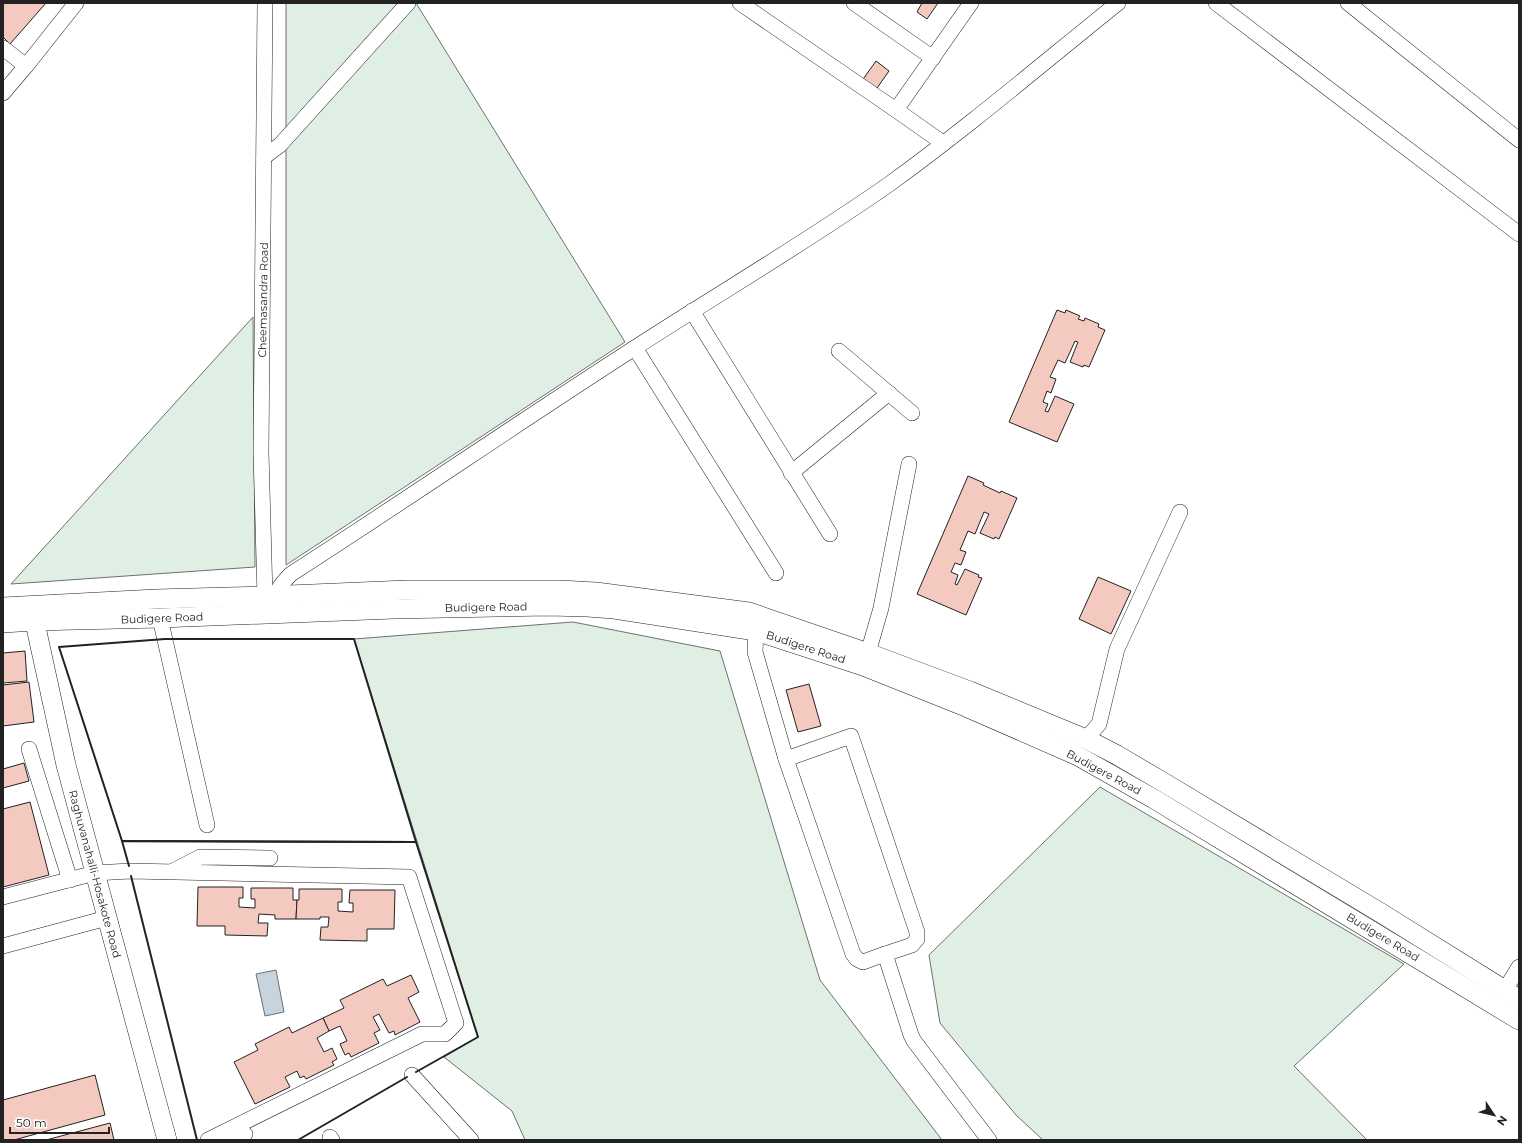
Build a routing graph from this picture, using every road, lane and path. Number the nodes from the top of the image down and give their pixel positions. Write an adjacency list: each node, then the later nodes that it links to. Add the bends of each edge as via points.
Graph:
1 (76, 3): 12 (street)
2 (265, 3): 17 (street, Cheemasandra Road)
3 (408, 3): 17 (street, via 280,145)
4 (740, 3): 14 (street)
5 (854, 3): 11 (street)
6 (1118, 3): 16 (street)
7 (1216, 3): 18 (street)
8 (1348, 3): 15 (street)
9 (968, 4): 11 (street)
10 (3, 48): 12 (street)
11 (933, 58): 14 (street)
12 (26, 66): 13 (street)
13 (3, 93)
14 (896, 110): 16 (street)
15 (1519, 140)
16 (943, 143): 19 (street, via 816,234)
17 (264, 157): 29 (street, Cheemasandra Road, via 261,452)
18 (1519, 234)
19 (692, 311): 20 (street); 25 (street)
20 (634, 348): 28 (street); 29 (street, via 291,574)
21 (840, 351): 22 (street)
22 (889, 393): 23 (street); 25 (street)
23 (912, 413)
24 (909, 464): 35 (street, via 882,608)
25 (792, 473): 27 (street)
26 (1180, 512): 36 (street, via 1117,649 1099,724)
27 (830, 534)
28 (776, 573)
29 (272, 602): 31 (main road, Budigere Road, via 156,599); 32 (main road, Budigere Road); 34 (main road, Budigere Road, via 402,609 587,607); 35 (main road, Budigere Road, via 407,590 596,592 749,612)
30 (3, 607): 31 (main road, Budigere Road)
31 (32, 613): 32 (main road, Budigere Road); 33 (main road, Budigere Road); 42 (main road, Raghuvanahalli-Hosakote Road, via 66,764)
32 (160, 618): 39 (street)
33 (3, 623)
34 (756, 631): 38 (street, via 755,652); 50 (main road, Budigere Road, via 863,666 1078,756 1154,798)
35 (868, 653): 36 (main road, Budigere Road, via 970,691)
36 (1086, 739): 49 (main road, Budigere Road, via 1163,782)
37 (30, 749): 43 (street)
38 (786, 759): 47 (street, via 853,954 863,962); 47 (street, via 851,736 917,932 917,939 912,945)
39 (207, 825)
40 (270, 858): 41 (street, via 200,857)
41 (172, 872): 42 (street); 53 (street, via 409,877 456,1023 445,1034 422,1034)
42 (95, 873): 43 (street); 45 (main road, Raghuvanahalli-Hosakote Road)
43 (70, 880): 44 (street)
44 (3, 897)
45 (107, 918): 46 (street); 52 (main road, Raghuvanahalli-Hosakote Road)
46 (3, 946)
47 (885, 954): 55 (street, via 914,1041)
48 (1519, 967): 49 (street)
49 (1512, 994)
50 (1519, 1020)
51 (412, 1075): 54 (street)
52 (167, 1140)
53 (208, 1140)
54 (471, 1140)
55 (989, 1140)

